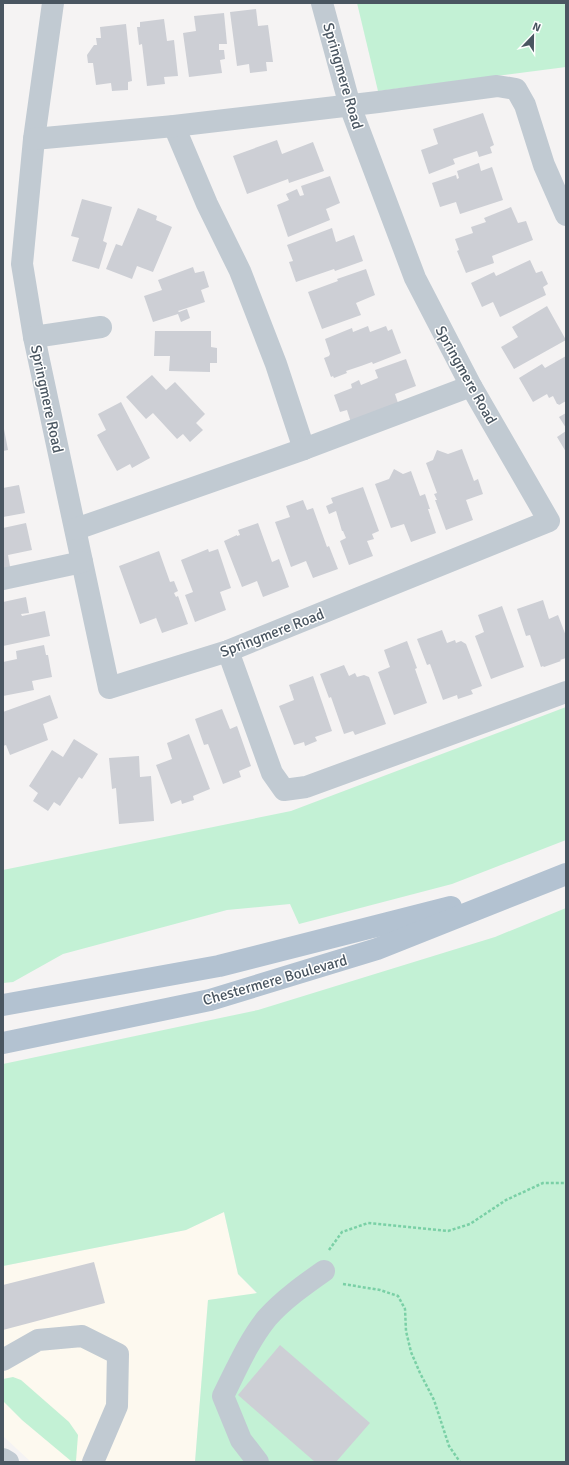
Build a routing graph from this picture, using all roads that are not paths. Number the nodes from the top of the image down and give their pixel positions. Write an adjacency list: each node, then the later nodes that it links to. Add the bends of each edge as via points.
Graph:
1 (53, 3): 5 (street, Springmere Road)
2 (322, 3): 3 (street, Springmere Road)
3 (350, 106): 4 (street); 6 (street, via 497,86 516,89 525,105 544,164); 9 (street, Springmere Road, via 415,278)
4 (174, 126): 5 (street); 10 (street, via 207,204 240,271 276,364)
5 (34, 139): 8 (street, Springmere Road, via 22,264)
6 (566, 215)
7 (101, 326): 8 (street)
8 (34, 338): 11 (street, Springmere Road)
9 (471, 386): 10 (street); 14 (street, Springmere Road, via 550,521)
10 (304, 449): 11 (street)
11 (76, 530): 12 (street, Springmere Road)
12 (82, 562): 13 (street); 14 (street, Springmere Road, via 109,688)
13 (3, 579)
14 (228, 651): 15 (street, via 272,773 284,790 306,787)
15 (566, 692)
16 (566, 874): 17 (main road, Chestermere Boulevard)
17 (538, 885): 18 (main road, Chestermere Boulevard, via 219,966); 19 (main road, Chestermere Boulevard, via 377,949 210,1000)
18 (3, 1005)
19 (3, 1043)
20 (324, 1271): 25 (street, via 301,1287 267,1318 247,1348 223,1396 241,1440)
21 (3, 1360): 24 (street, via 38,1340 82,1336 118,1354 117,1406)
22 (3, 1459): 23 (street)
23 (8, 1462)
24 (93, 1462)
25 (258, 1462)

